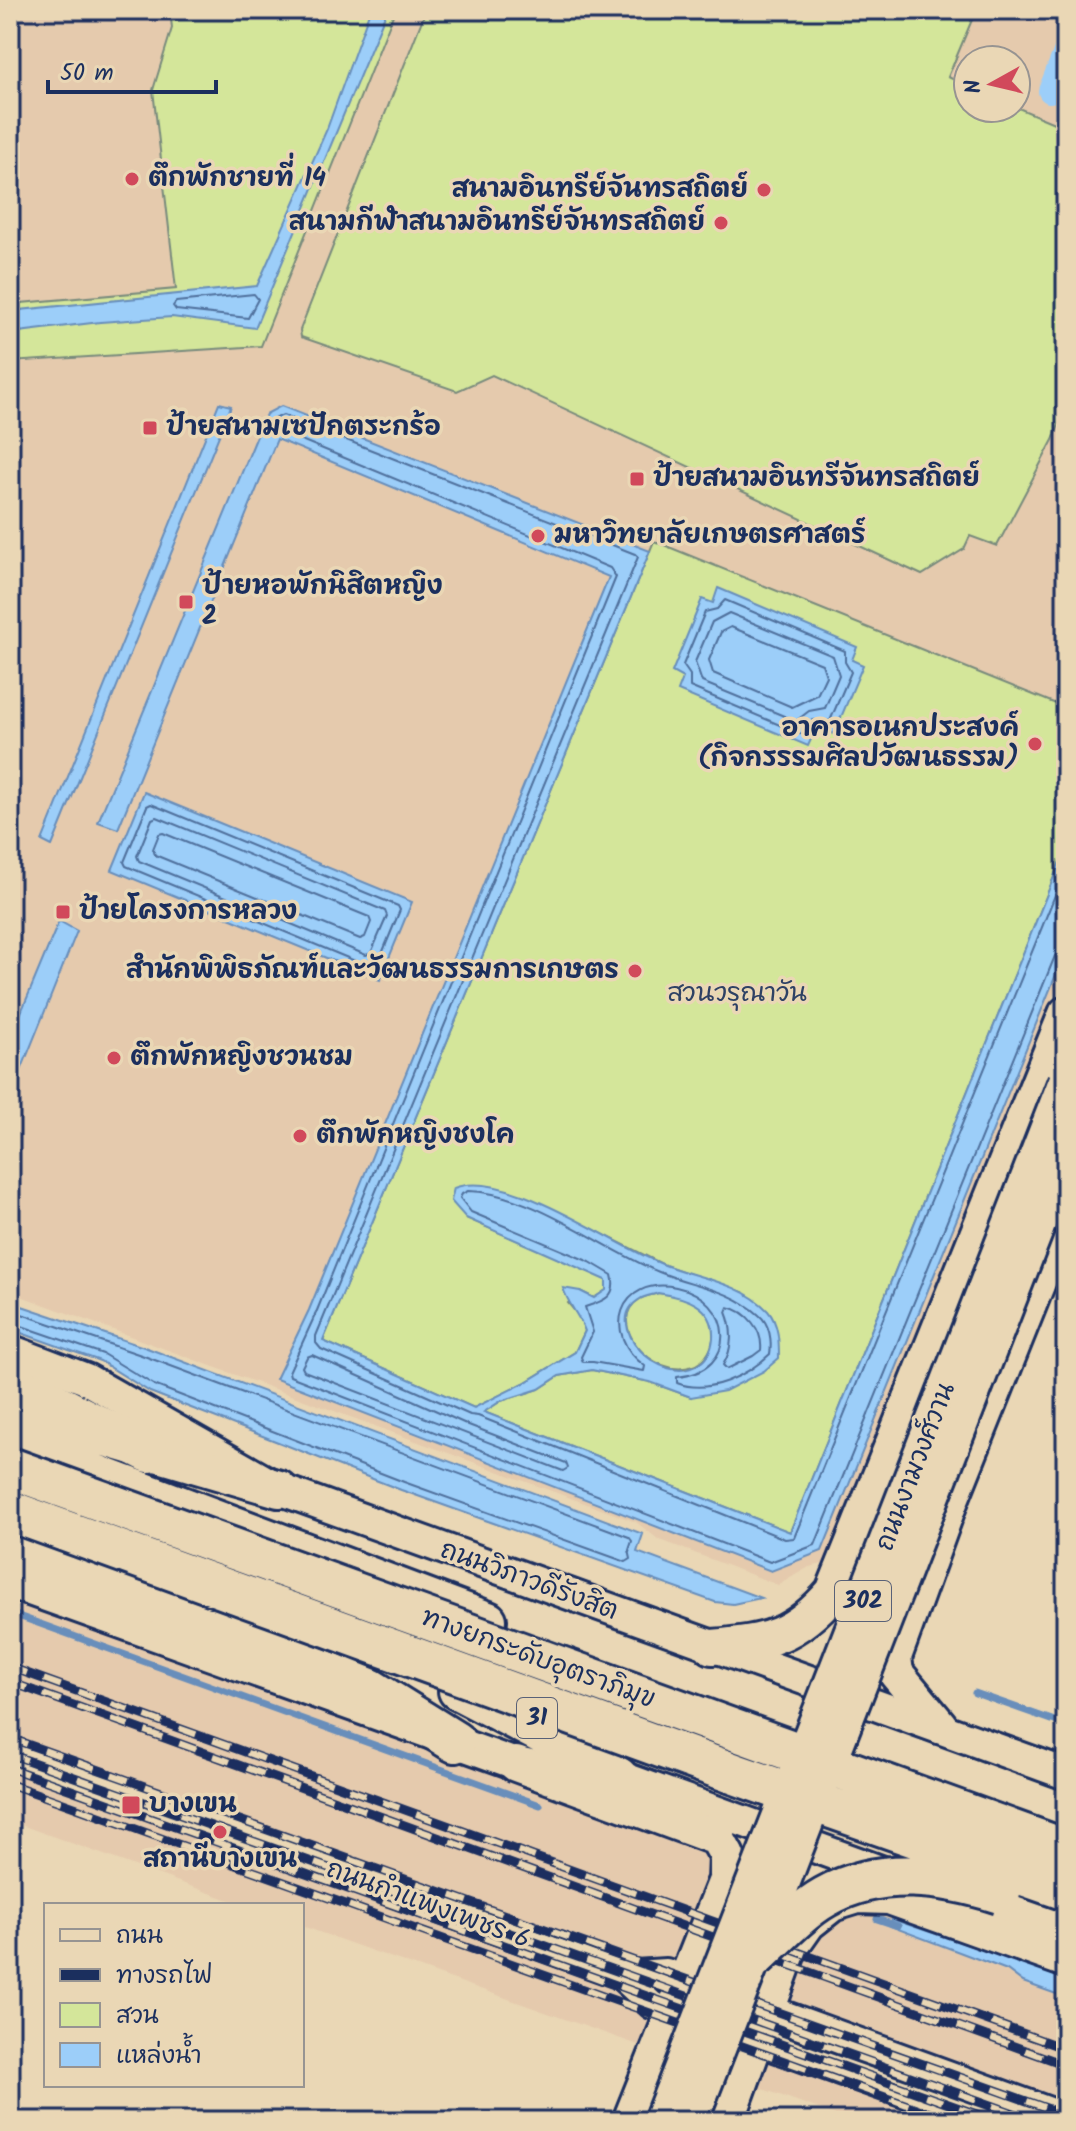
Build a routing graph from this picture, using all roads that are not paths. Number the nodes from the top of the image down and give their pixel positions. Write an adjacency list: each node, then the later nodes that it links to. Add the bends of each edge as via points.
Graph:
1 (1066, 1014): 16 (main road)
2 (1066, 1081): 41 (main road, ถนนงามวงศ์วาน / 302, bridge)
3 (1066, 1152): 32 (main road, ถนนงามวงศ์วาน / 302, bridge)
4 (1066, 1212): 17 (main road)
5 (10, 1350): 11 (main road, ถนนวิภาวดีรังสิต, via 86,1379)
6 (10, 1385): 9 (highway)
7 (10, 1410): 9 (highway)
8 (10, 1442): 26 (highway, ถนนวิภาวดีรังสิต, via 756,1722)
9 (149, 1452): 11 (highway)
10 (10, 1468): 27 (highway, ทางยกระดับอุตราภิมุข / 31, bridge)
11 (279, 1489): 18 (main road, ถนนวิภาวดีรังสิต)
12 (10, 1511): 28 (highway, ทางยกระดับอุตราภิมุข / 31, bridge)
13 (10, 1520): 19 (highway, 31)
14 (10, 1554): 21 (highway, via 157,1603 370,1689)
15 (10, 1583): 21 (main road, 31)
16 (833, 1592): 17 (main road, via 846,1623 870,1629 894,1619); 18 (main road, via 790,1631 760,1643)
17 (912, 1600): 20 (main road, via 894,1657 896,1673)
18 (712, 1647): 20 (main road, ถนนวิภาวดีรังสิต)
19 (457, 1691): 25 (highway); 29 (highway, 31, via 735,1785)
20 (940, 1726): 24 (main road, ถนนวิภาวดีรังสิต)
21 (455, 1742): 23 (main road, 31)
22 (10, 1753): 34 (street, ถนนกำแพงเพชร 6)
23 (516, 1764): 25 (main road, 31); 35 (main road, via 717,1838 727,1856 726,1880)
24 (1066, 1774)
25 (619, 1776): 31 (main road, 31)
26 (1066, 1829)
27 (1066, 1850)
28 (1066, 1890)
29 (1066, 1908)
30 (1066, 1916): 32 (highway, bridge, via 959,1880 914,1875 861,1883 824,1897)
31 (1066, 1939)
32 (754, 1958): 42 (main road, ถนนงามวงศ์วาน / 302, bridge)
33 (1066, 1960): 36 (main road, via 889,1897 858,1896 832,1904 808,1923 789,1950)
34 (620, 1975): 35 (street, ถนนกำแพงเพชร 6, via 666,1972); 37 (street, ถนนกำแพงเพชร 6, via 652,2005)
35 (687, 1980): 36 (street, ถนนกำแพงเพชร 6); 37 (main road)
36 (769, 2009): 38 (main road); 39 (street, ถนนกำแพงเพชร 6)
37 (674, 2013): 38 (street, ถนนกำแพงเพชร 6); 40 (main road)
38 (757, 2042): 44 (main road); 45 (street, ถนนกำแพงเพชร 6)
39 (1066, 2117)
40 (632, 2121): 43 (main road, via 646,2102 663,2096 709,2114)
41 (661, 2121)
42 (690, 2121)
43 (712, 2121)
44 (727, 2121)
45 (980, 2121)

